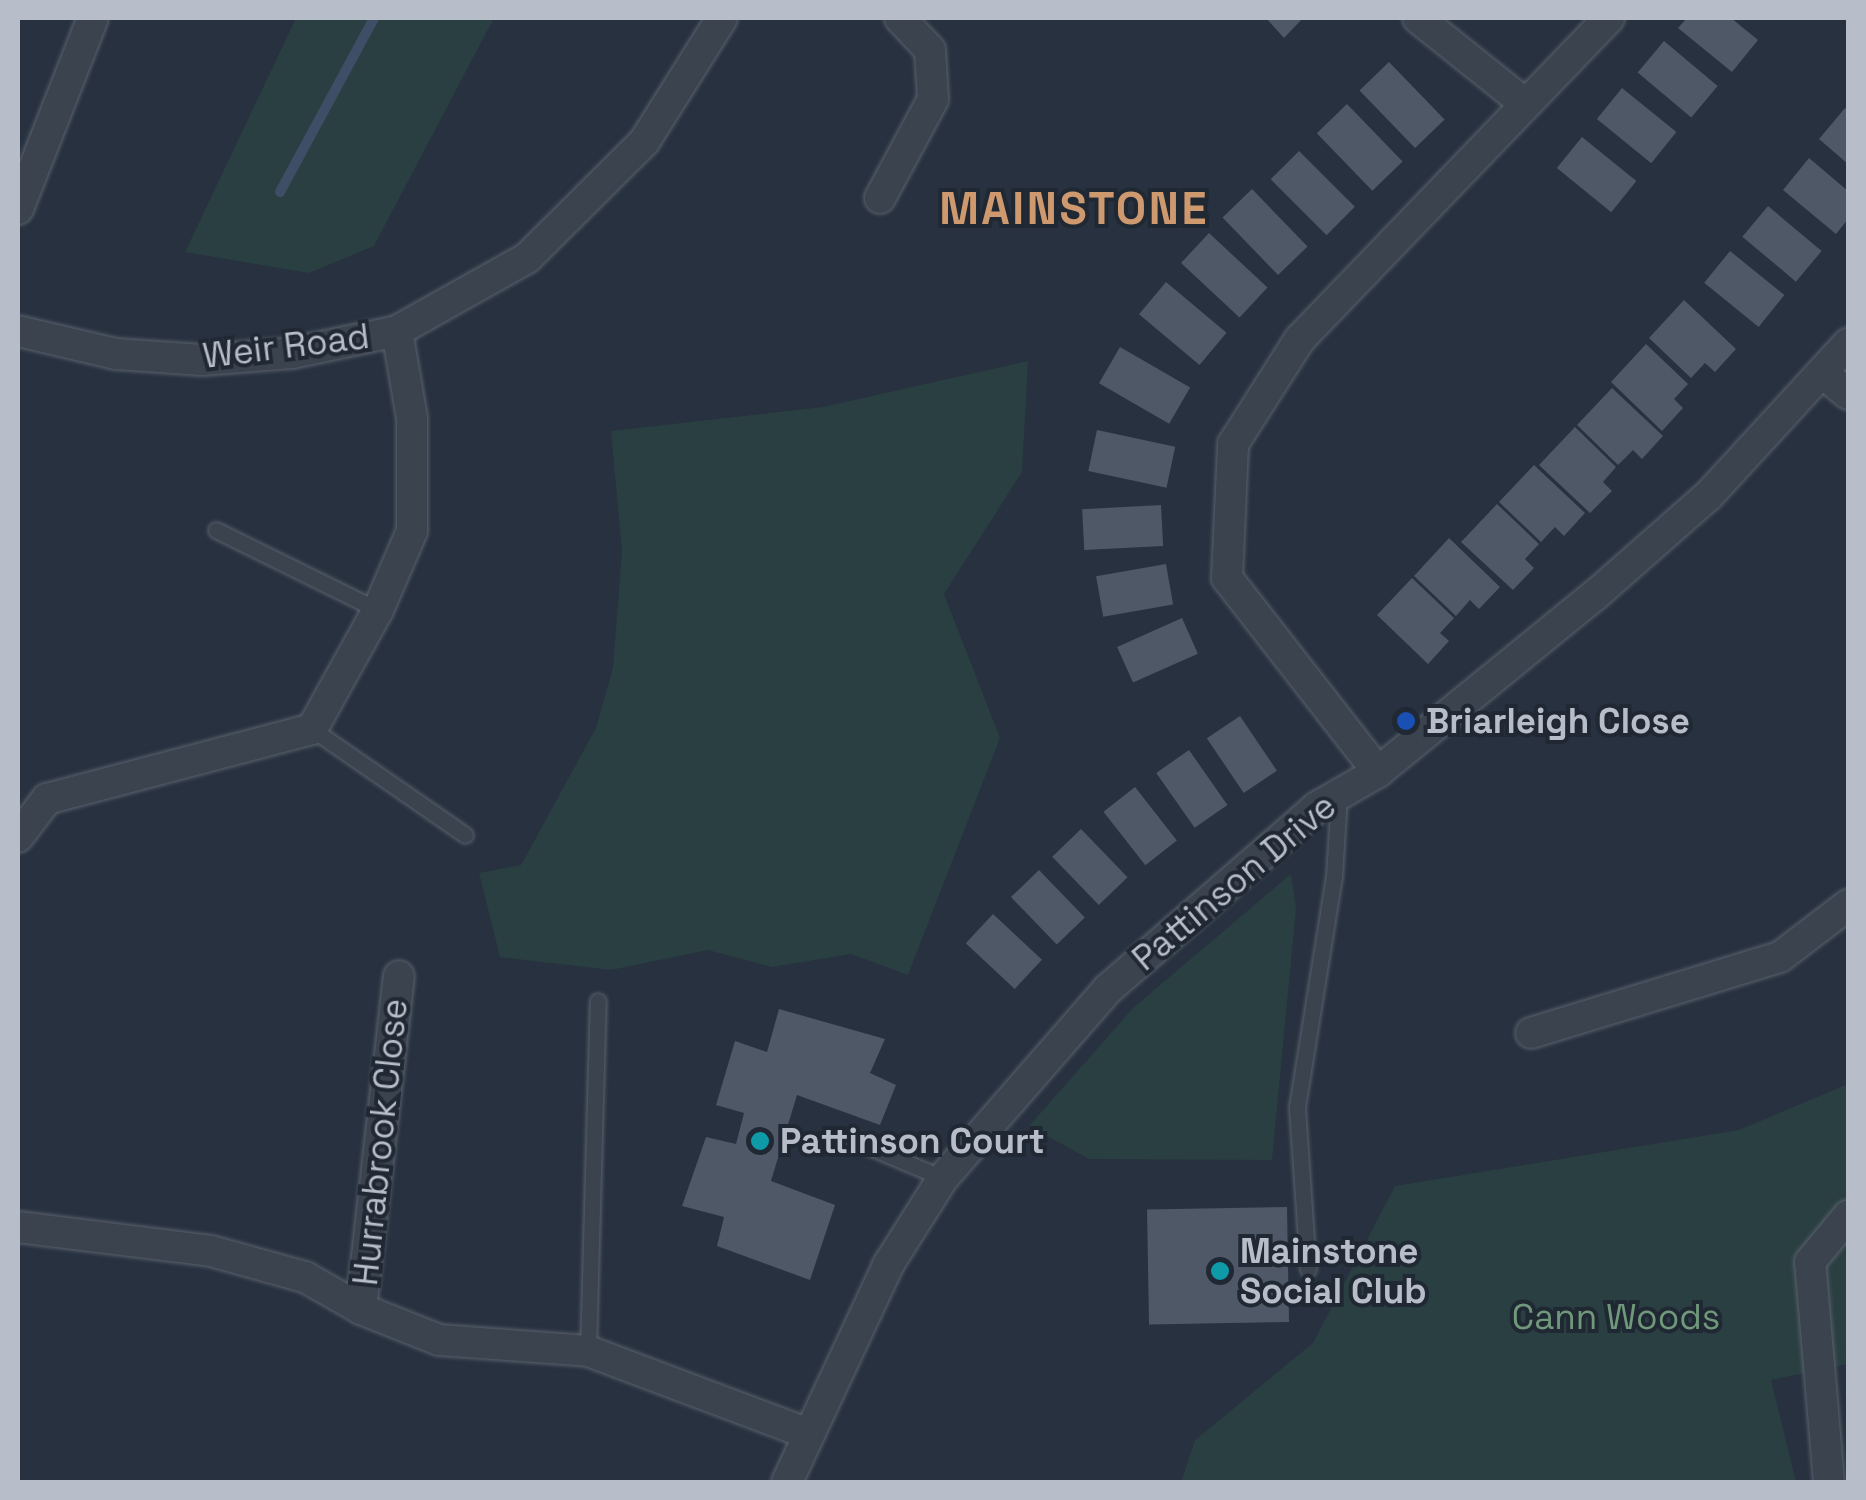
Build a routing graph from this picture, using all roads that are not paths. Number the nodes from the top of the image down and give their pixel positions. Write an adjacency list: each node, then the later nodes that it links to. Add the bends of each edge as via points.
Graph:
1 (93, 18): 8 (street)
2 (722, 18): 9 (street, Weir Road, via 644,142 526,258)
3 (900, 18): 7 (street, via 930,50 933,99)
4 (1418, 18): 6 (street)
5 (1610, 18): 6 (street)
6 (1523, 102): 17 (street, via 1300,339 1233,444 1227,578)
7 (880, 198)
8 (18, 209)
9 (397, 330): 10 (street, Weir Road, via 292,353 202,360 116,354); 15 (street, via 412,418 412,531)
10 (18, 331)
11 (1848, 344): 12 (street, Pattinson Drive)
12 (1824, 374): 13 (street); 17 (street, Pattinson Drive, via 1708,496)
13 (1848, 394)
14 (216, 530): 15 (lane)
15 (378, 610): 16 (street)
16 (312, 729): 19 (lane); 20 (street, via 47,799)
17 (1378, 772): 18 (street, Pattinson Drive)
18 (1340, 791): 26 (street, Pattinson Drive, via 1108,989); 29 (lane, via 1334,877 1297,1106)
19 (465, 836)
20 (18, 838)
21 (1848, 904): 24 (street, via 1780,957)
22 (399, 976): 30 (street, Hurrabrook Close)
23 (598, 1001): 31 (lane)
24 (1532, 1033)
25 (853, 1140): 26 (lane)
26 (943, 1178): 32 (street, Pattinson Drive, via 888,1265)
27 (1848, 1216): 34 (street, via 1810,1262)
28 (18, 1227): 30 (street, via 211,1251 304,1277)
29 (1308, 1269)
30 (361, 1309): 31 (street, via 439,1340)
31 (588, 1351): 32 (street)
32 (810, 1434): 33 (street, Pattinson Drive)
33 (787, 1482)
34 (1829, 1482)

